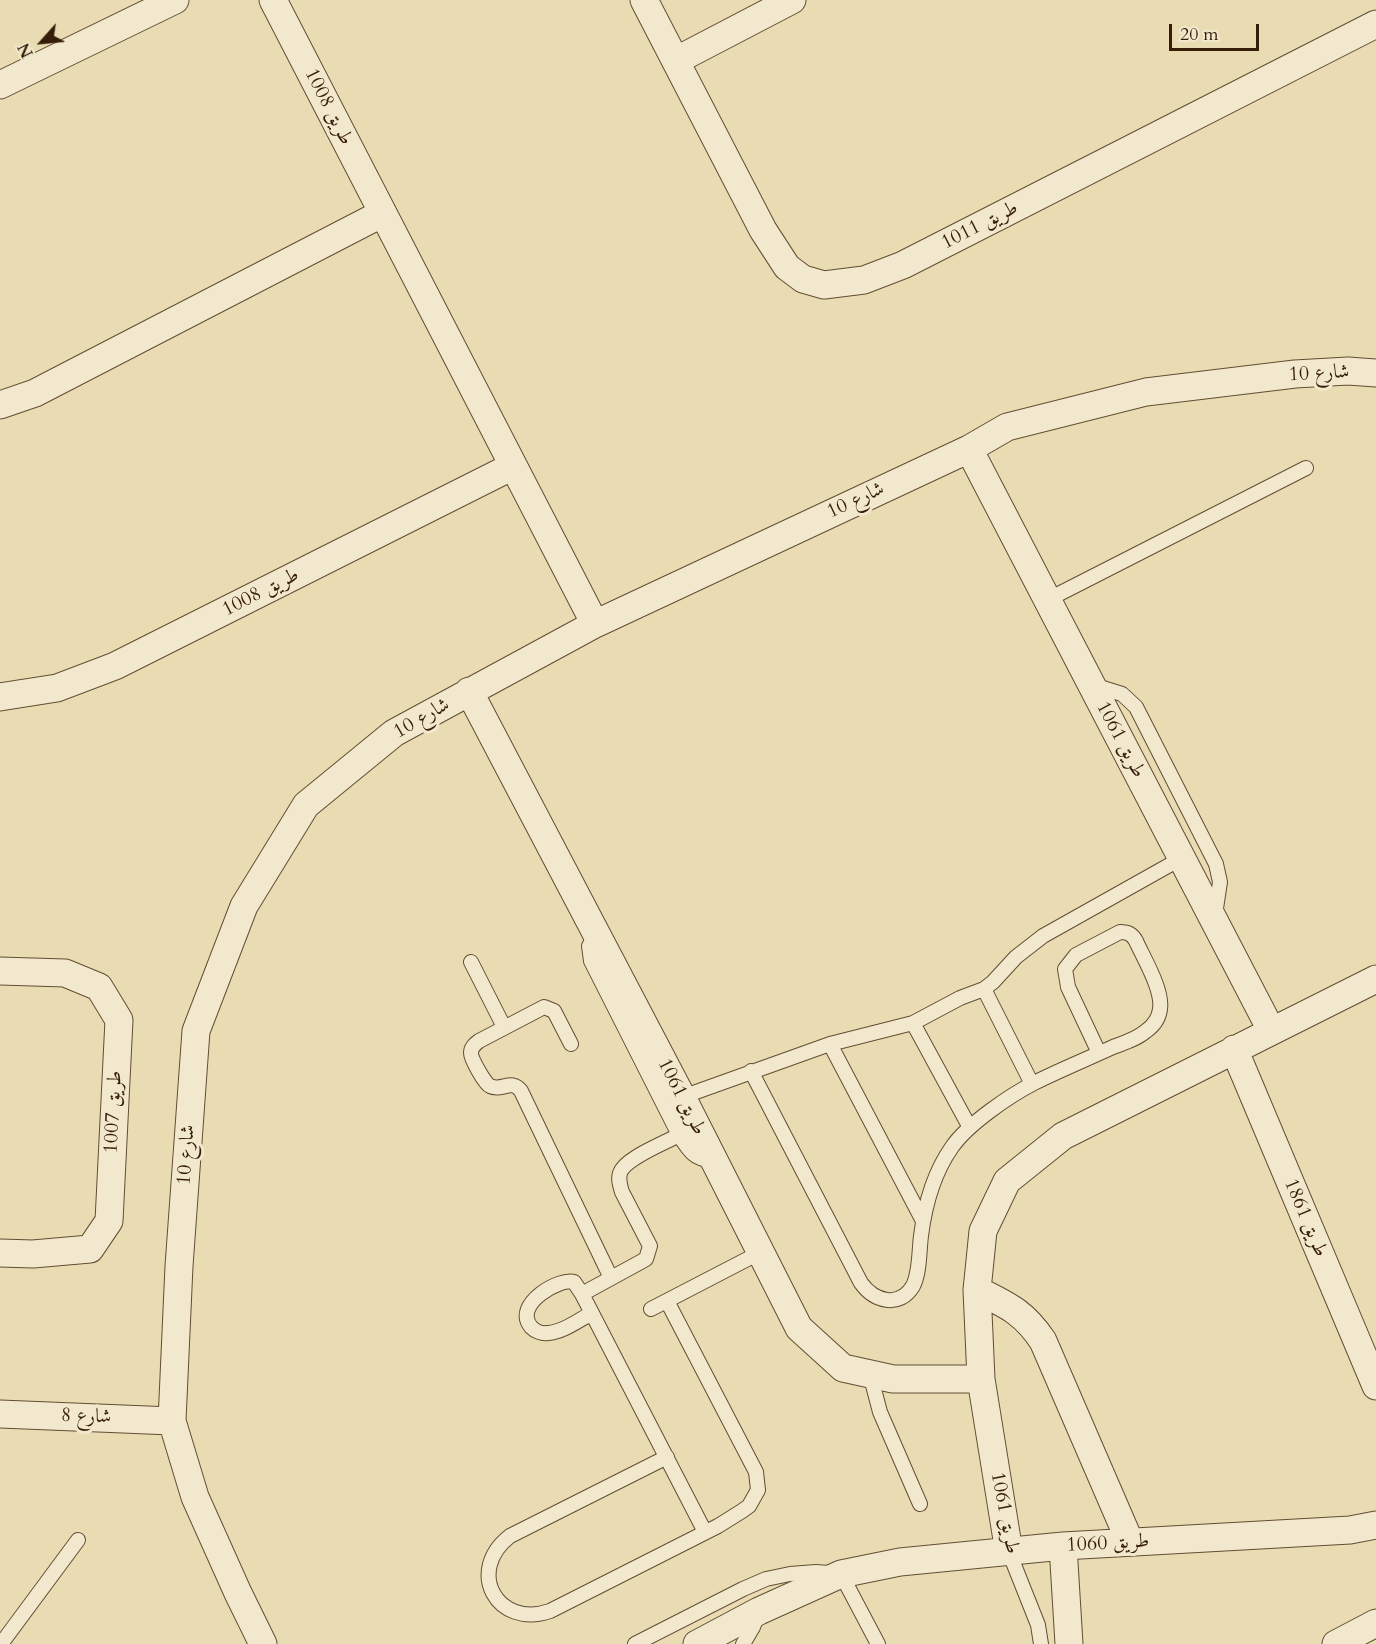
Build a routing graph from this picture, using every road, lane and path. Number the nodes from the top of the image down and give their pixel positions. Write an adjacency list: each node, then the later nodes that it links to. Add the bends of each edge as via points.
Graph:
1 (175, 0): 7 (street)
2 (273, 0): 8 (street, طريق 1008)
3 (644, 0): 6 (street, طريق 1011)
4 (792, 0): 6 (street)
5 (1376, 24): 6 (street, طريق 1011, via 903,265 864,280 824,285 803,279 787,267)
6 (677, 60)
7 (0, 85)
8 (383, 213): 10 (street, via 35,393); 12 (street, طريق 1008)
9 (1376, 373): 11 (street, شارع 10, via 1295,374 1146,392 1006,427)
10 (0, 405)
11 (969, 450): 14 (street, طريق 1061); 15 (street, شارع 10)
12 (513, 466): 15 (street, طريق 1008); 18 (street, طريق 1008, via 115,666 57,688)
13 (1305, 468): 14 (lane)
14 (1047, 600): 16 (street, طريق 1061)
15 (595, 624): 17 (street, شارع 10)
16 (1090, 684): 19 (street, طريق 1061); 20 (lane, via 1122,694 1136,707 1216,864 1220,882)
17 (469, 692): 21 (street, طريق 1061); 52 (street, شارع 10, via 394,733 306,805 244,906 196,1031)
18 (0, 697)
19 (1182, 858): 20 (street, طريق 1061); 25 (lane, via 1042,936)
20 (1214, 920): 28 (street, طريق 1061)
21 (596, 933): 35 (street, طريق 1061); 37 (lane, via 589,946 591,961)
22 (471, 962): 27 (lane)
23 (0, 971): 41 (street, طريق 1007, via 65,974 99,987 118,1020 109,1221 90,1249)
24 (1376, 979): 28 (street, طريق 1061)
25 (984, 989): 26 (lane); 34 (lane)
26 (913, 1023): 30 (lane); 36 (lane)
27 (504, 1027): 29 (lane, via 539,1008 549,1008); 42 (lane, via 475,1043 473,1058 485,1083 496,1088 511,1084 521,1091)
28 (1271, 1030): 31 (street, طريق 1061)
29 (571, 1044)
30 (830, 1044): 33 (lane); 39 (lane)
31 (1234, 1049): 43 (street, طريق 1061, via 1063,1136 1007,1181 983,1231); 50 (street, طريق 1861)
32 (1100, 1053): 32 (lane, via 1145,1032 1155,1023 1160,1010 1155,984 1133,935 1127,932 1076,955 1065,969 1068,987); 34 (lane)
33 (751, 1071): 35 (lane); 39 (lane, via 869,1294 880,1300 893,1300 913,1286)
34 (1032, 1084): 36 (lane)
35 (682, 1097): 38 (street, طريق 1061)
36 (969, 1126): 39 (lane, via 938,1170)
37 (679, 1135): 38 (lane, via 690,1153); 42 (lane, via 630,1162 620,1174 622,1192 650,1246 642,1262)
38 (713, 1159): 40 (street, طريق 1061)
39 (923, 1221)
40 (760, 1252): 45 (lane); 48 (street, طريق 1061, via 799,1328 843,1368)
41 (0, 1253)
42 (611, 1278): 44 (lane)
43 (977, 1290): 49 (street, طريق 1061); 58 (street, via 1015,1309 1032,1323 1043,1341)
44 (582, 1294): 47 (lane); 47 (lane, via 574,1281 565,1281 531,1301 527,1309 531,1326 548,1334)
45 (667, 1301): 46 (lane); 56 (lane, via 758,1481 758,1490 749,1506)
46 (651, 1309)
47 (592, 1313): 53 (lane)
48 (870, 1374): 49 (street, طريق 1061, via 893,1379); 54 (lane, via 880,1412)
49 (981, 1378): 60 (street, طريق 1061)
50 (1376, 1386)
51 (0, 1414): 52 (street, شارع 8)
52 (172, 1421): 65 (street, شارع 10, via 195,1497)
53 (667, 1457): 56 (lane); 56 (lane, via 510,1536 491,1558 490,1587 508,1609 537,1616)
54 (920, 1504)
55 (1376, 1525): 58 (street, طريق 1060, via 1350,1530)
56 (705, 1532)
57 (78, 1540): 64 (lane)
58 (1130, 1542): 59 (street, طريق 1060)
59 (1063, 1546): 60 (street, طريق 1060); 71 (street)
60 (1009, 1552): 61 (street, طريق 1060, via 900,1562); 70 (lane, طريق 1061, via 1038,1625)
61 (841, 1574): 62 (street, طريق 1060); 66 (lane, طريق 1060, via 816,1572 766,1579); 69 (lane)
62 (759, 1611): 67 (street, طريق 1060); 68 (lane)
63 (1376, 1623): 72 (street)
64 (1, 1644)
65 (263, 1644)
66 (635, 1644)
67 (697, 1644)
68 (743, 1644)
69 (878, 1644)
70 (1041, 1644)
71 (1069, 1644)
72 (1336, 1644)

